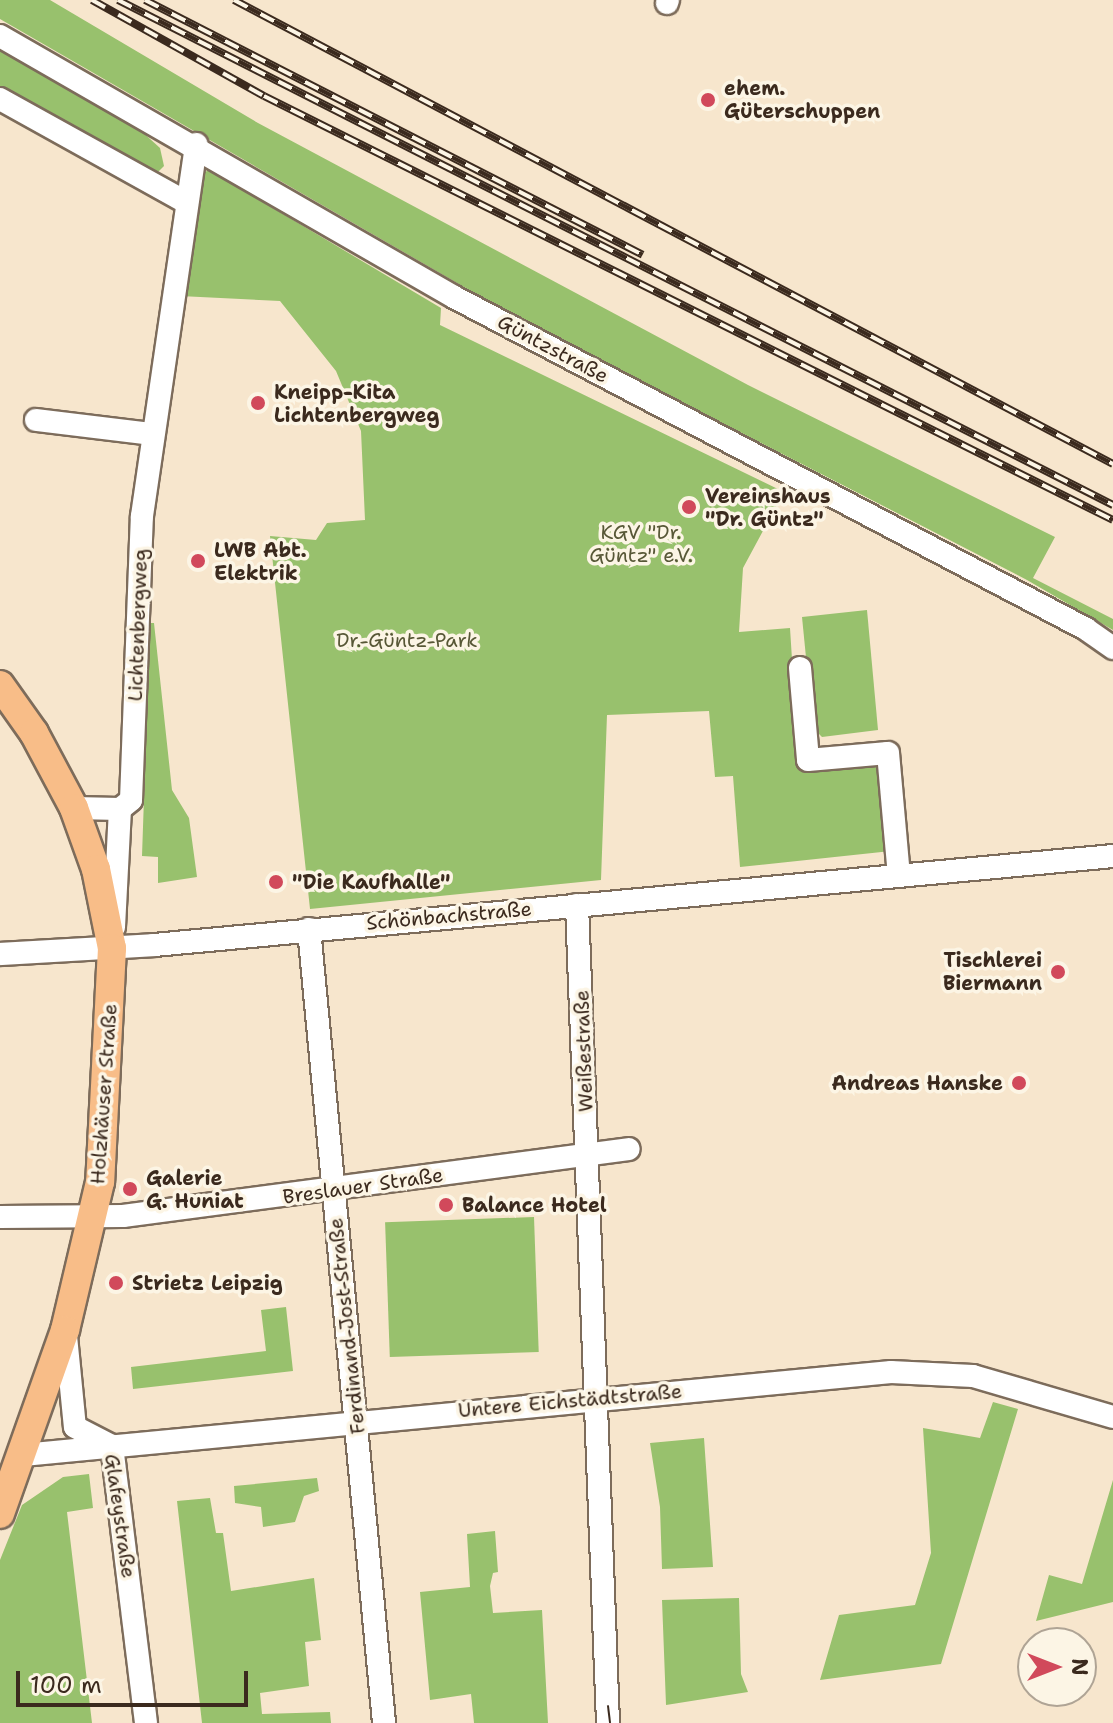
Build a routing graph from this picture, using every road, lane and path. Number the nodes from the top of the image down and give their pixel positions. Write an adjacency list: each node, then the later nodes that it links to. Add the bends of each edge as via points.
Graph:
1 (0, 36): 3 (street, Güntzstraße)
2 (0, 99): 4 (street)
3 (196, 144): 4 (street, Lichtenbergweg); 7 (street, Güntzstraße, via 454,297 1086,629)
4 (186, 202): 6 (street, Lichtenbergweg)
5 (36, 420): 6 (street)
6 (152, 434): 11 (street, Lichtenbergweg, via 142,516 131,800)
7 (1113, 648)
8 (800, 668): 13 (street, via 808,760 888,753)
9 (0, 685): 10 (main road, Holzhäuser Straße, via 34,733)
10 (74, 808): 11 (street); 16 (main road, Holzhäuser Straße, via 96,869)
11 (120, 809): 16 (street, Lichtenbergweg)
12 (1113, 856): 13 (street, Schönbachstraße)
13 (899, 876): 14 (street, Schönbachstraße)
14 (577, 905): 15 (street, Schönbachstraße); 19 (street, Weißestraße)
15 (309, 929): 16 (street, Schönbachstraße); 20 (street, Ferdinand-Jost-Straße)
16 (112, 948): 17 (street, Schönbachstraße); 21 (main road, Holzhäuser Straße, via 100,1182)
17 (0, 954)
18 (629, 1149): 19 (street, Breslauer Straße)
19 (588, 1155): 20 (street, Breslauer Straße); 24 (street, Weißestraße)
20 (334, 1190): 21 (street, Breslauer Straße); 26 (street, Ferdinand-Jost-Straße)
21 (92, 1216): 22 (street, Breslauer Straße); 23 (main road, Holzhäuser Straße)
22 (0, 1217)
23 (65, 1330): 27 (street, Glafeystraße, via 75,1427); 28 (main road, Holzhäuser Straße)
24 (598, 1399): 25 (street, Untere Eichstädtstraße, via 891,1372 973,1376); 26 (street, Untere Eichstädtstraße); 30 (street, Weißestraße)
25 (1113, 1417)
26 (357, 1421): 27 (street, Untere Eichstädtstraße); 32 (street, Ferdinand-Jost-Straße)
27 (112, 1446): 28 (street, Untere Eichstädtstraße); 31 (street, Glafeystraße)
28 (23, 1455): 29 (main road, Holzhäuser Straße)
29 (0, 1514)
30 (608, 1714)
31 (146, 1723)
32 (384, 1723)

